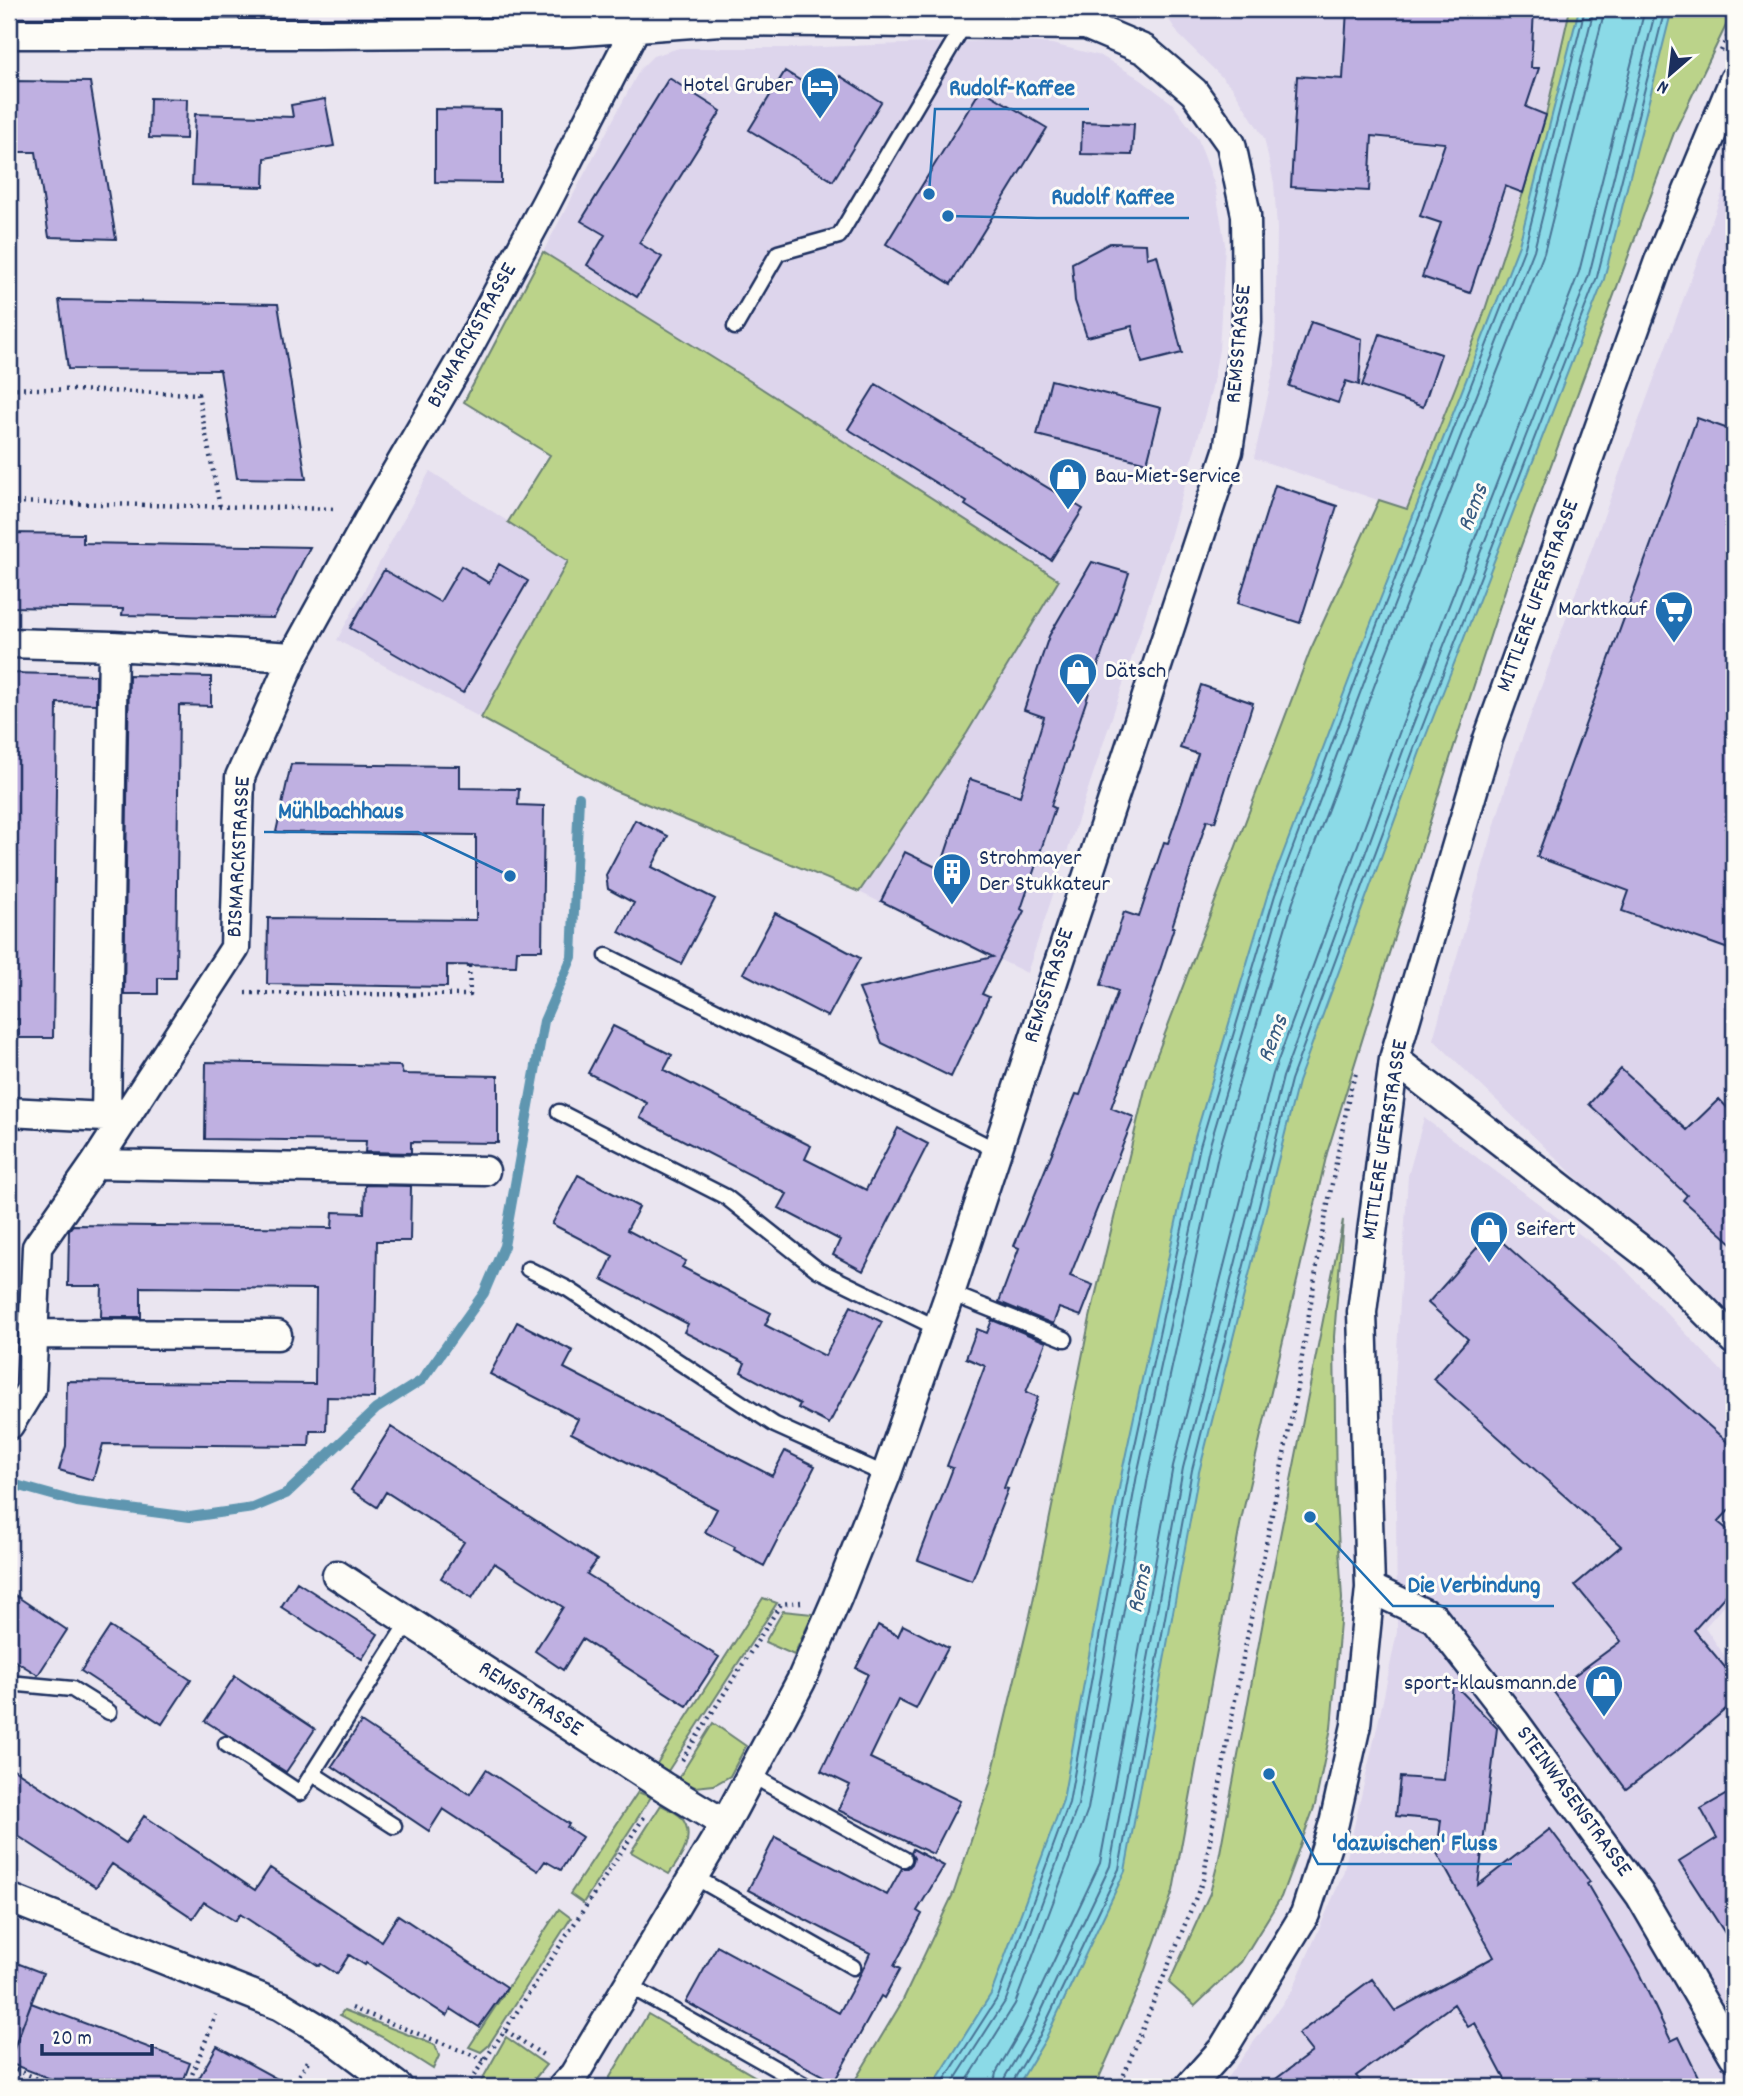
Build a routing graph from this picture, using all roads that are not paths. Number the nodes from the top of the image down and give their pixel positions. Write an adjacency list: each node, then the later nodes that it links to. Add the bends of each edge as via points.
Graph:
1 (638, 18): 2 (street, REMSSTRASSE); 3 (street, REMSSTRASSE, via 540,32); 8 (street, BISMARCKSTRASSE, via 463,357)
2 (965, 23): 5 (lane, via 839,236 778,253); 14 (street, REMSSTRASSE, via 1086,25 1145,50 1194,92 1231,144 1246,215 1247,322 1228,451)
3 (9, 34)
4 (1734, 80): 10 (street, MITTLERE UFERSTRASSE, via 1659,261 1488,739)
5 (735, 327)
6 (9, 643): 7 (street)
7 (113, 646): 8 (street); 13 (street)
8 (293, 657): 13 (street, BISMARCKSTRASSE, via 240,776 235,948)
9 (607, 956): 14 (lane)
10 (1394, 1059): 23 (street, via 1653,1259); 27 (street, MITTLERE UFERSTRASSE, via 1362,1312)
11 (559, 1111): 19 (lane, via 726,1198 818,1270)
12 (9, 1112): 13 (street)
13 (115, 1118): 15 (street, BISMARCKSTRASSE)
14 (996, 1150): 18 (street, REMSSTRASSE)
15 (95, 1164): 16 (street); 20 (street, BISMARCKSTRASSE, via 37,1247)
16 (485, 1171)
17 (528, 1269): 25 (lane, via 568,1289 775,1425)
18 (950, 1293): 19 (street, REMSSTRASSE); 22 (lane)
19 (937, 1328): 25 (street, REMSSTRASSE)
20 (33, 1334): 21 (street); 24 (street, BISMARCKSTRASSE, via 31,1390)
21 (277, 1335)
22 (1065, 1339)
23 (1734, 1340)
24 (9, 1425)
25 (886, 1475): 33 (street, REMSSTRASSE, via 801,1681)
26 (337, 1575): 28 (street, REMSSTRASSE)
27 (1370, 1588): 41 (street, STEINWASENSTRASSE, via 1434,1618 1640,1895); 45 (street, MITTLERE UFERSTRASSE, via 1356,1725 1334,1823 1305,1914 1223,2049)
28 (408, 1622): 32 (lane); 34 (street, REMSSTRASSE)
29 (9, 1684): 30 (lane, via 72,1689)
30 (109, 1712)
31 (226, 1744): 32 (lane, via 300,1793)
32 (313, 1774): 35 (lane)
33 (751, 1775): 34 (street, REMSSTRASSE); 36 (lane)
34 (724, 1824): 37 (street, REMSSTRASSE)
35 (394, 1826)
36 (904, 1859)
37 (693, 1877): 39 (lane); 40 (street, REMSSTRASSE)
38 (9, 1898): 43 (street, via 281,2006)
39 (853, 1967)
40 (628, 1984): 42 (street, REMSSTRASSE); 44 (lane)
41 (1734, 2056)
42 (568, 2081)
43 (398, 2087)
44 (808, 2087)
45 (1189, 2087)

